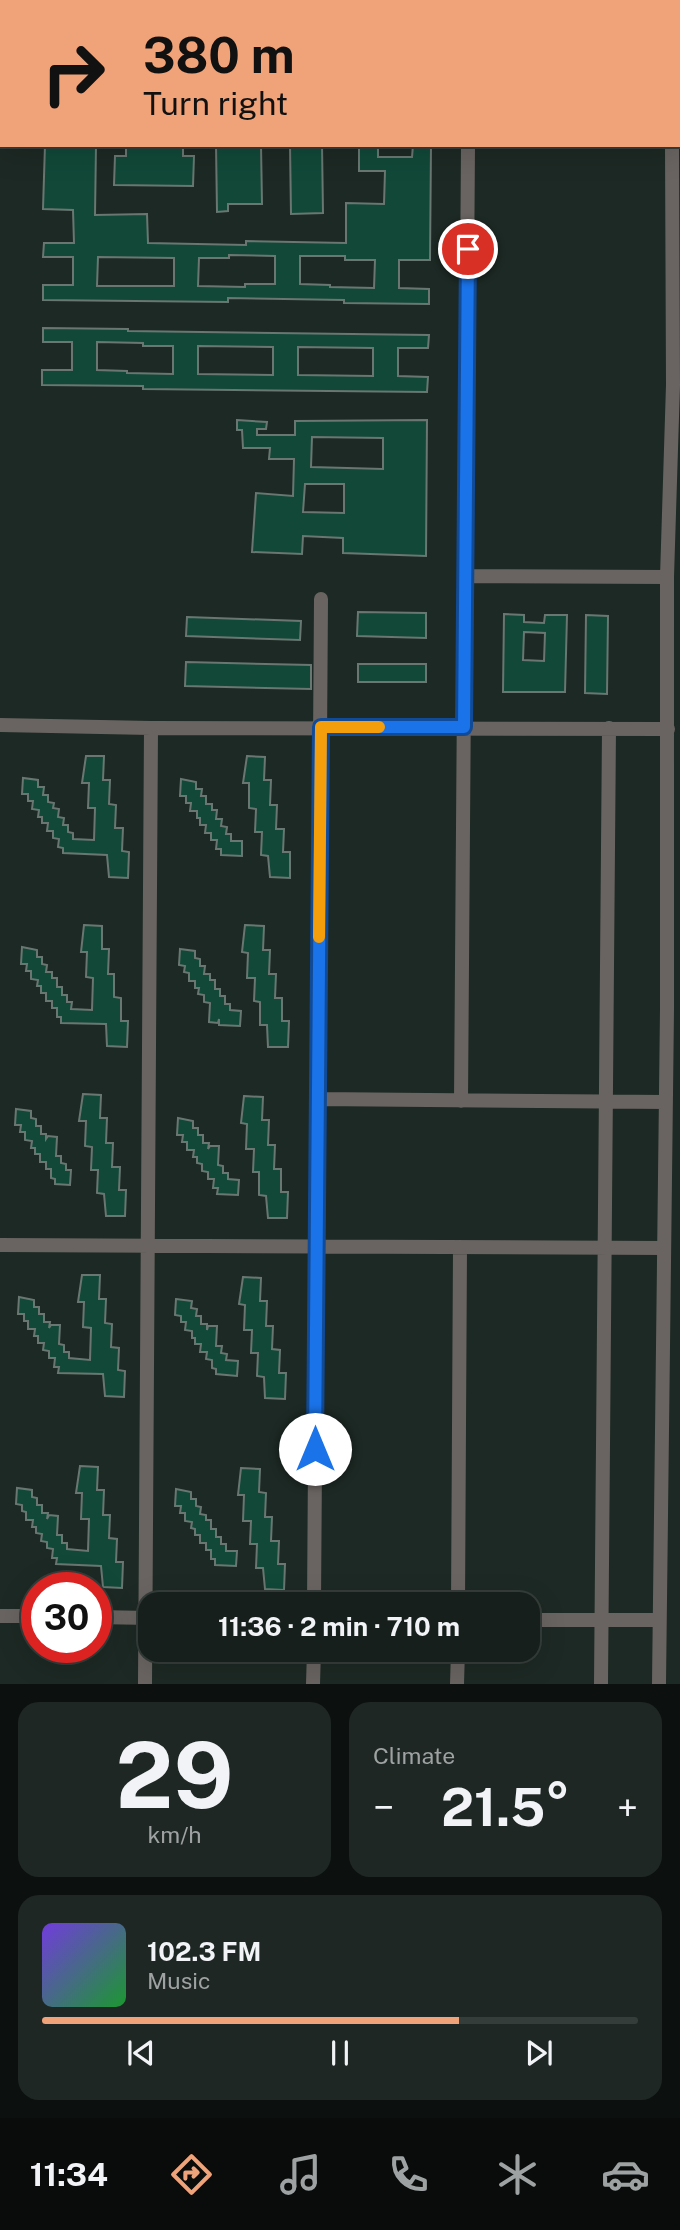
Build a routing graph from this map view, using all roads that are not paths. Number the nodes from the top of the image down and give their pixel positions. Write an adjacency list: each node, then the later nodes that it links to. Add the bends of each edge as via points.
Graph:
1 (468, 147): 3 (street)
2 (672, 147): 4 (street, via 673,385)
3 (466, 576): 4 (street); 8 (street)
4 (667, 577): 11 (street)
5 (321, 599): 7 (street)
6 (0, 724): 9 (street)
7 (321, 727): 8 (street); 9 (street); 12 (street)
8 (464, 727): 10 (street); 13 (street)
9 (151, 728): 17 (street)
10 (609, 728): 11 (street); 14 (street)
11 (668, 729): 15 (street)
12 (318, 1099): 13 (street); 18 (street)
13 (461, 1101): 14 (street)
14 (607, 1101): 15 (street); 20 (street)
15 (666, 1102): 21 (street)
16 (0, 1245): 17 (street)
17 (148, 1246): 18 (street); 22 (street)
18 (315, 1247): 19 (street); 23 (street)
19 (460, 1247): 20 (street); 24 (street)
20 (603, 1248): 21 (street); 30 (street)
21 (664, 1248): 31 (street)
22 (148, 1592)
23 (314, 1592)
24 (458, 1592)
25 (0, 1616): 26 (street)
26 (21, 1616)
27 (112, 1617): 28 (street)
28 (138, 1618)
29 (540, 1620): 30 (street)
30 (601, 1620): 31 (street); 38 (street)
31 (659, 1620): 39 (street)
32 (146, 1662): 35 (street)
33 (314, 1662): 36 (street)
34 (458, 1662): 37 (street)
35 (145, 1684)
36 (313, 1684)
37 (457, 1684)
38 (601, 1684)
39 (659, 1684)

